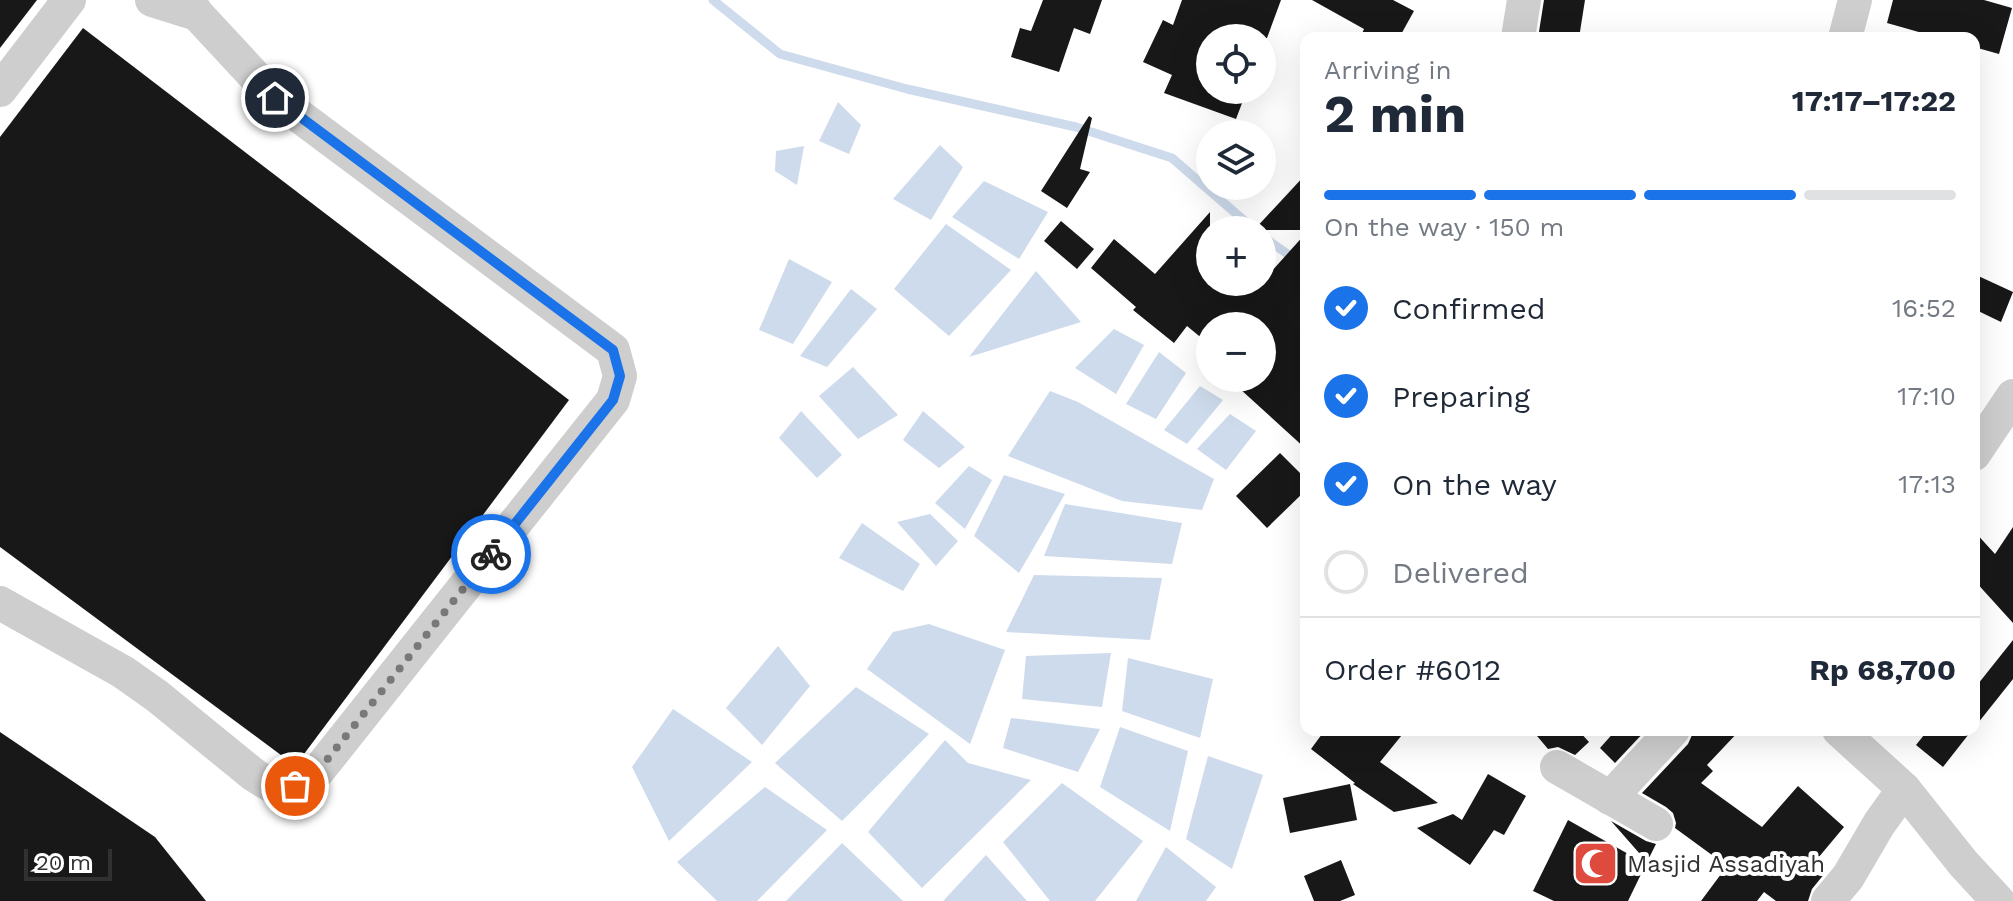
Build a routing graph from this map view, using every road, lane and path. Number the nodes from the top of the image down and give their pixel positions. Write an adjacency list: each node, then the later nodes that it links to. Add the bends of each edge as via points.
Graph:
1 (69, 0): 8 (street)
2 (152, 0): 5 (street)
3 (1524, 0): 6 (street)
4 (1855, 0): 7 (street)
5 (192, 7): 11 (street, via 275,98 613,350 620,376 613,400 318,771 295,786 272,786 254,775 123,672)
6 (1519, 32)
7 (1847, 32)
8 (0, 90)
9 (2013, 396): 10 (street)
10 (1980, 445)
11 (0, 603)
12 (1667, 736): 16 (street)
13 (1846, 736): 15 (street)
14 (1557, 767): 16 (street)
15 (1904, 789): 18 (street); 19 (street)
16 (1610, 798): 17 (street)
17 (1656, 824)
18 (1828, 901)
19 (1998, 901)

